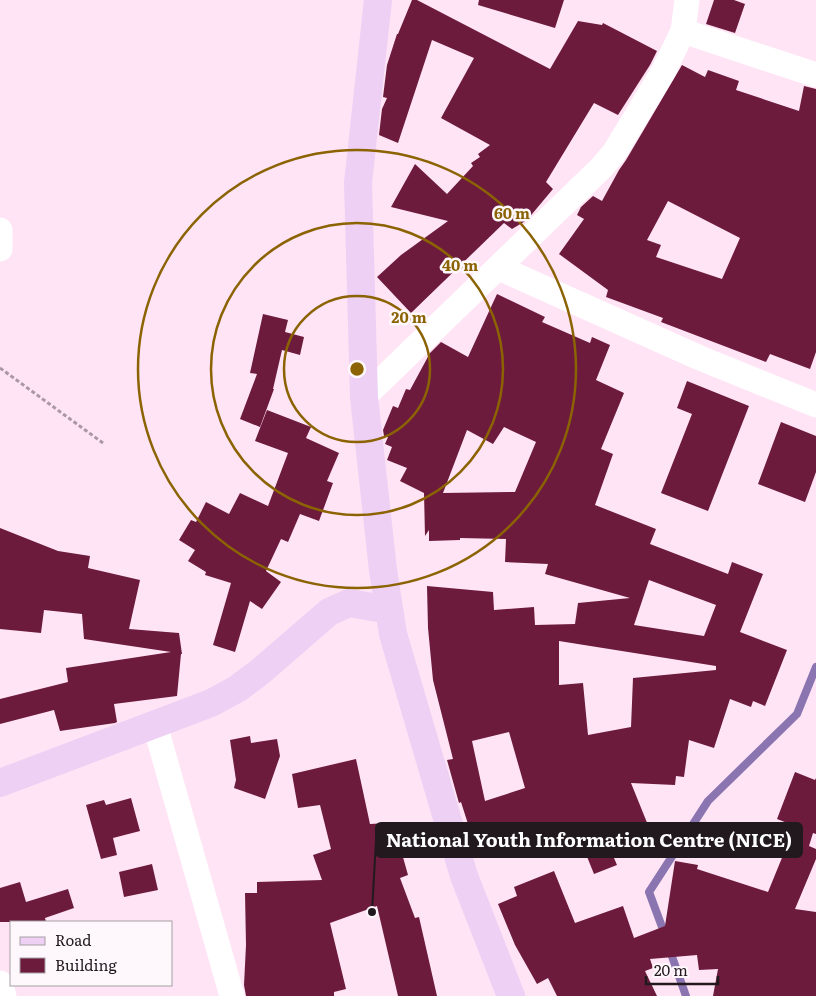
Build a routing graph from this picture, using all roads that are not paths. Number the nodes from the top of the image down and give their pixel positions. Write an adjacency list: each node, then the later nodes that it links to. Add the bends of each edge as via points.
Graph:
1 (378, 0): 8 (main road, via 358,183)
2 (687, 0): 3 (street)
3 (683, 31): 4 (street); 7 (street, via 663,72 614,153)
4 (816, 75)
5 (0, 230): 6 (street)
6 (0, 248)
7 (499, 268): 8 (street); 9 (street, via 700,358)
8 (364, 398): 10 (main road)
9 (816, 405)
10 (389, 610): 11 (main road, via 349,603 329,612 237,689 211,704); 16 (main road, via 403,672 464,876)
11 (155, 725): 12 (main road); 15 (street)
12 (0, 782)
13 (0, 984): 14 (street)
14 (4, 996)
15 (232, 996)
16 (511, 996)

